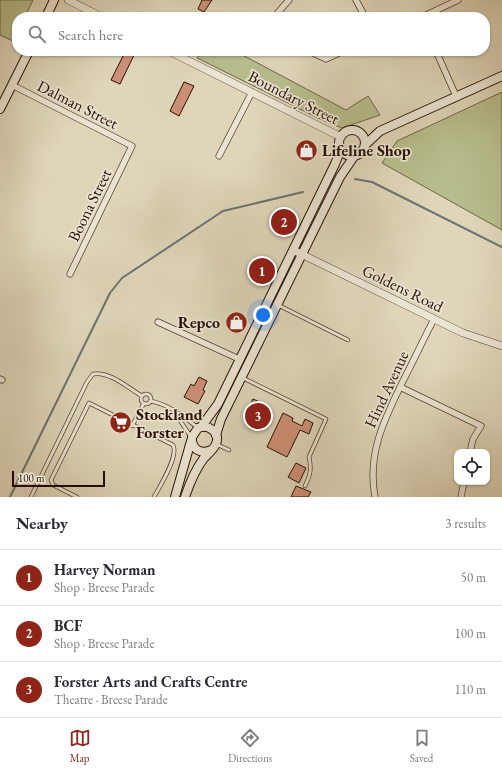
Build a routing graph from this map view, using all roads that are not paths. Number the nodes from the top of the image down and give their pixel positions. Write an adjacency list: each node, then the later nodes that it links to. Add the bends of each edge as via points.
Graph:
1 (55, 0): 2 (main road); 7 (main road)
2 (59, 0)
3 (68, 0): 8 (street)
4 (289, 0): 9 (street)
5 (356, 0): 10 (street)
6 (458, 0): 11 (street)
7 (49, 12)
8 (92, 12)
9 (278, 12)
10 (362, 12)
11 (433, 12)
12 (26, 56): 18 (main road)
13 (179, 56): 19 (street, Boundary Street)
14 (320, 56): 15 (street, via 326,59)
15 (332, 56)
16 (438, 56): 20 (street)
17 (502, 76): 20 (main road)
18 (12, 85): 21 (main road); 27 (street, Dalman Street)
19 (252, 92): 25 (street, Boundary Street); 29 (street)
20 (456, 96): 23 (main road)
21 (2, 97): 22 (main road)
22 (0, 108)
23 (380, 131): 24 (main road); 26 (main road)
24 (359, 132): 25 (main road, via 351,130); 26 (main road, via 364,137)
25 (341, 137): 28 (main road)
26 (365, 145): 30 (main road)
27 (132, 146): 33 (street, Boona Street)
28 (341, 149): 30 (main road, via 347,155); 31 (main road)
29 (219, 156)
30 (355, 156): 32 (main road, via 340,177)
31 (293, 250): 32 (street, Goldens Road); 39 (main road)
32 (302, 254): 34 (main road); 35 (street, Goldens Road)
33 (70, 274)
34 (277, 304): 37 (lane); 40 (main road)
35 (434, 319): 38 (street, Goldens Road, via 463,333); 41 (street, Hind Avenue)
36 (158, 322): 39 (street)
37 (348, 340)
38 (502, 346)
39 (239, 360): 47 (main road, via 218,404)
40 (241, 377): 48 (main road); 54 (lane, via 326,420 309,457 311,473)
41 (400, 387): 51 (street, via 481,426); 60 (street, Hind Avenue, via 376,442 373,469)
42 (142, 396): 43 (lane, via 149,395); 44 (lane); 55 (lane, via 113,378 100,373 93,374)
43 (150, 401): 44 (lane); 45 (lane)
44 (144, 403): 46 (lane)
45 (172, 409): 47 (lane); 49 (lane, via 182,420)
46 (132, 426): 56 (lane, via 89,404 51,480 53,485); 57 (lane, via 168,442 174,448 172,460)
47 (200, 428): 48 (main road, via 212,429); 49 (main road)
48 (216, 435): 50 (main road)
49 (192, 439): 50 (main road, via 199,451 207,452); 58 (main road)
50 (214, 447): 52 (lane); 59 (main road, via 196,469)
51 (471, 449)
52 (229, 450)
53 (463, 485): 61 (street)
54 (305, 486)
55 (31, 497)
56 (77, 497)
57 (154, 497)
58 (175, 497)
59 (186, 497)
60 (375, 497)
61 (461, 497)

